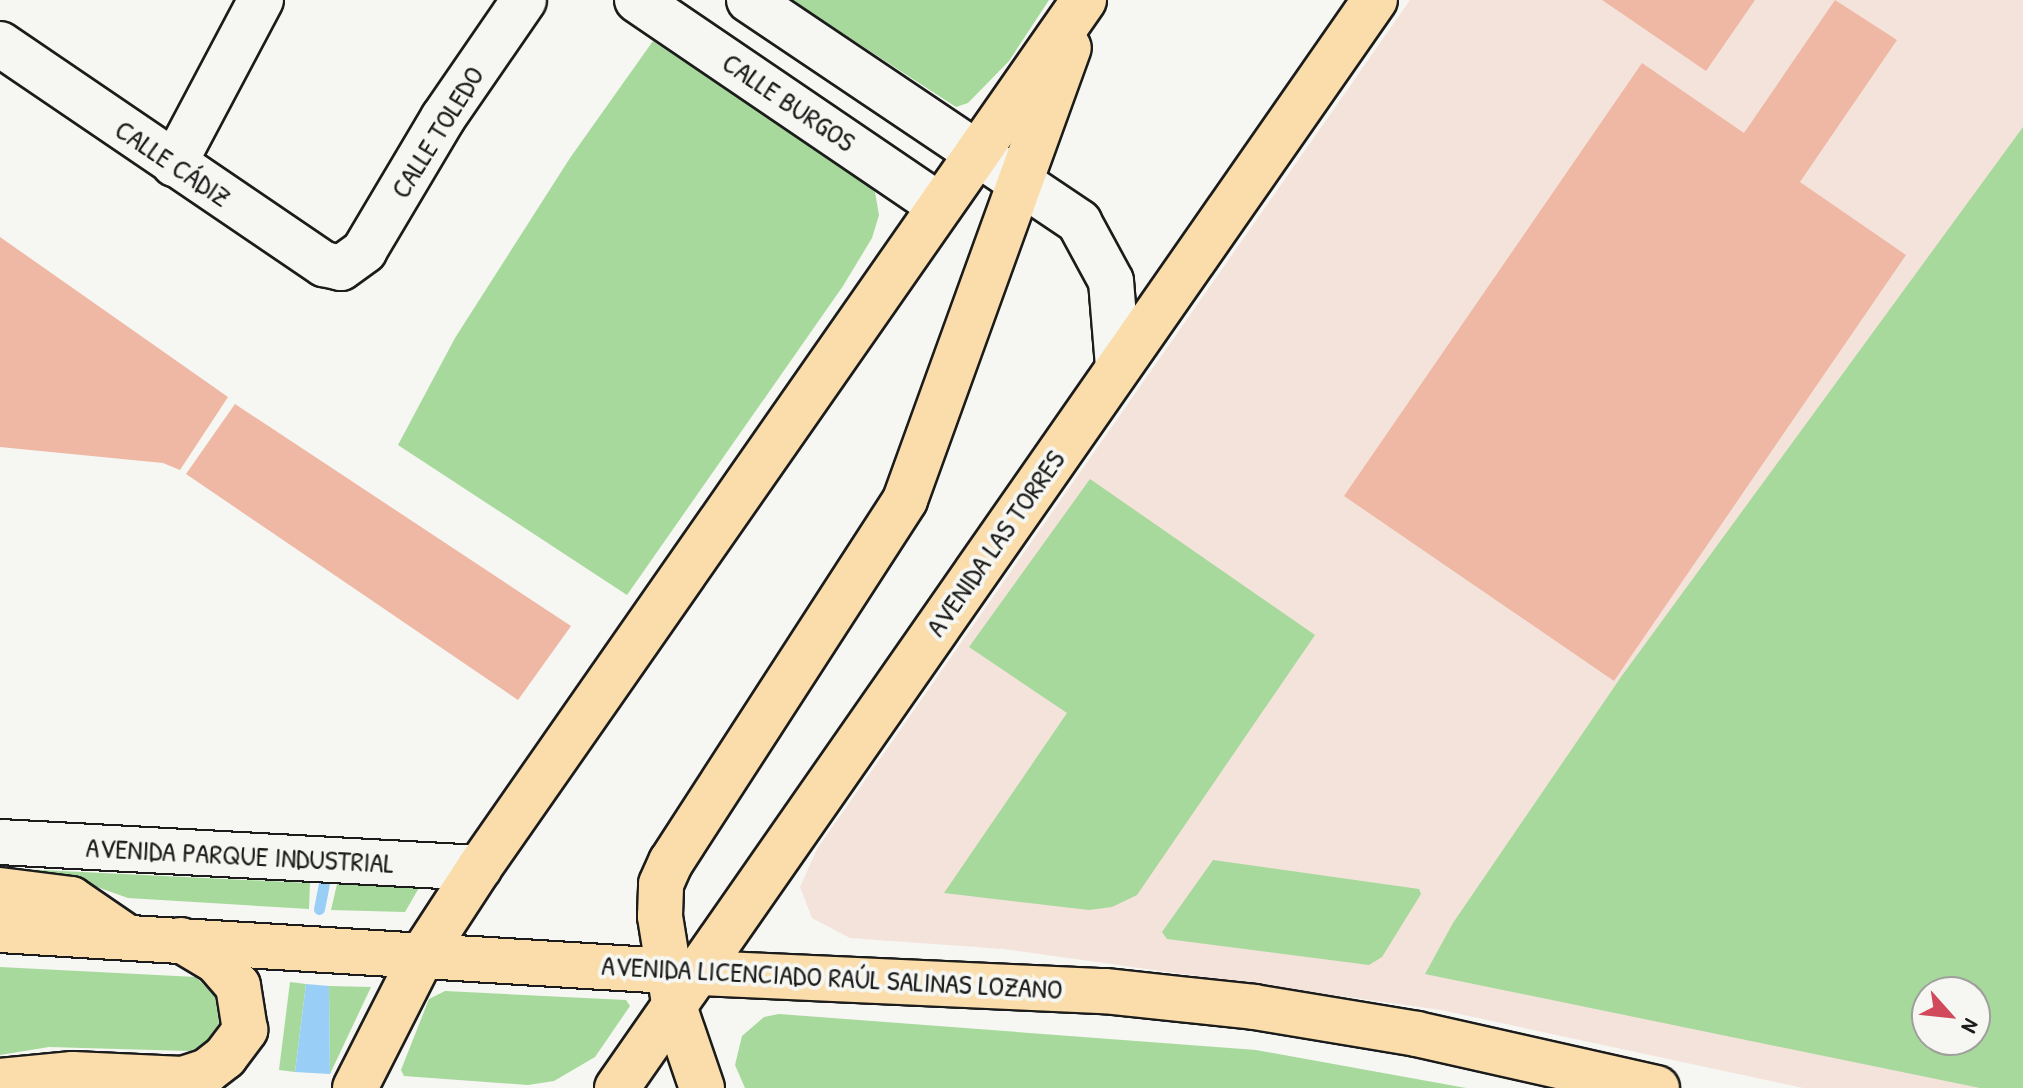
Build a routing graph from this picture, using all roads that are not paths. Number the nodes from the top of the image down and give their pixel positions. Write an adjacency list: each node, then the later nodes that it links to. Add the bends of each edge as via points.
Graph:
1 (261, 0): 9 (street)
2 (524, 0): 12 (street, CALLE TOLEDO)
3 (637, 0): 11 (street, CALLE BURGOS)
4 (749, 0): 8 (street)
5 (1085, 0): 8 (main road); 10 (main road)
6 (1375, 0): 13 (main road, AVENIDA LAS TORRES)
7 (0, 44): 9 (street, CALLE CÁDIZ)
8 (976, 155): 10 (street); 11 (main road)
9 (174, 164): 12 (street, CALLE CÁDIZ, via 324,264)
10 (1021, 180): 13 (street, via 1079,222 1104,260 1111,281); 21 (main road, via 905,500 671,862 660,899)
11 (940, 206): 15 (main road)
12 (351, 265)
13 (1118, 366): 21 (main road, AVENIDA LAS TORRES, via 726,935)
14 (0, 842): 15 (street, AVENIDA PARQUE INDUSTRIAL)
15 (479, 868): 20 (main road)
16 (0, 890): 18 (main road, via 71,899)
17 (0, 930): 18 (main road, AVENIDA LICENCIADO RAÚL SALINAS LOZANO)
18 (125, 936): 19 (main road, AVENIDA LICENCIADO RAÚL SALINAS LOZANO)
19 (181, 940): 20 (main road, AVENIDA LICENCIADO RAÚL SALINAS LOZANO); 23 (main road, via 216,961 238,986 245,1030 225,1057 207,1071 183,1079 73,1074)
20 (423, 954): 21 (main road, AVENIDA LICENCIADO RAÚL SALINAS LOZANO); 24 (main road)
21 (677, 971): 22 (main road, AVENIDA LICENCIADO RAÚL SALINAS LOZANO, via 1105,991 1254,1007); 25 (main road, AVENIDA LAS TORRES); 26 (main road)
22 (1560, 1075): 27 (main road, AVENIDA LICENCIADO RAÚL SALINAS LOZANO)
23 (0, 1081)
24 (355, 1088)
25 (617, 1088)
26 (702, 1088)
27 (1657, 1088)

